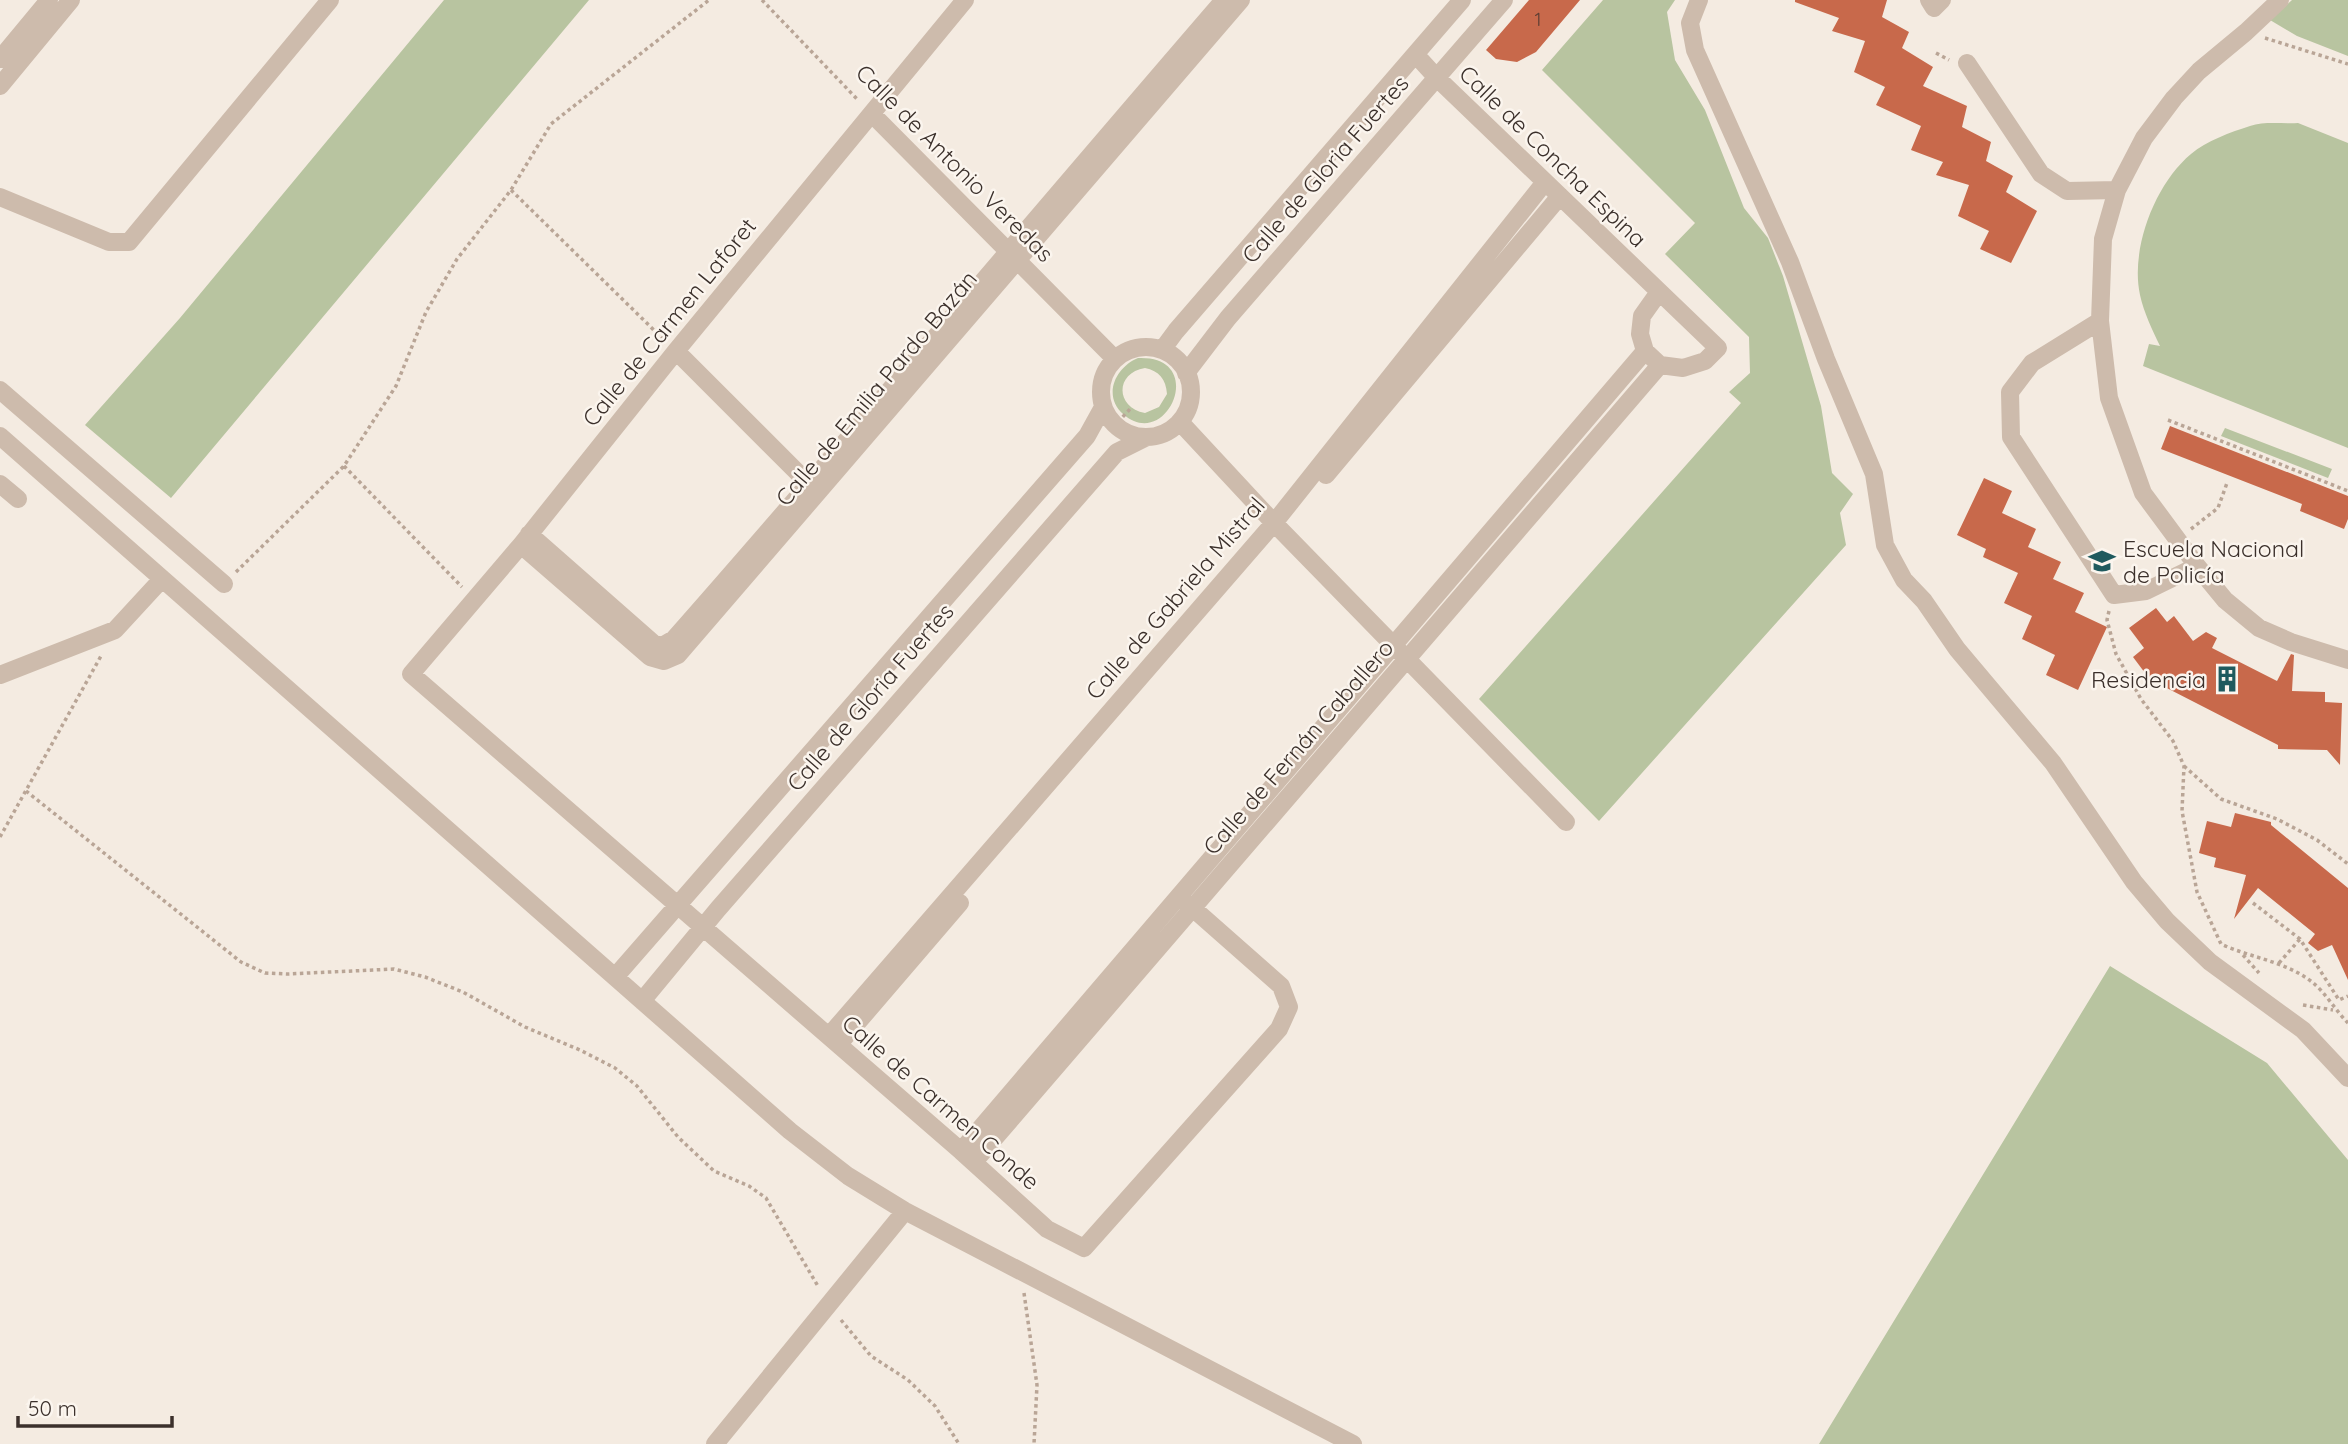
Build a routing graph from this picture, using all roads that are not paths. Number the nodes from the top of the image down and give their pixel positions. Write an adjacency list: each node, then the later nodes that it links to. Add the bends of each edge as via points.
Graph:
1 (49, 0): 14 (street)
2 (71, 0): 17 (street)
3 (330, 0): 22 (street, via 129,242 108,242)
4 (965, 0): 18 (street, Calle de Carmen Laforet)
5 (1224, 0): 23 (street, Calle de Emilia Pardo Bazán)
6 (1241, 0): 23 (street, Calle de Emilia Pardo Bazán)
7 (1462, 0): 13 (street, Calle de Gloria Fuertes)
8 (1504, 0): 16 (street, Calle de Gloria Fuertes)
9 (1699, 0): 57 (street, via 1690,23 1695,50 1790,262 1874,474 1885,545 1904,580 2053,763 2134,882 2166,920 2210,962 2303,1030)
10 (1928, 0): 11 (street, via 1934,8)
11 (1942, 0)
12 (2280, 0): 20 (street, via 2174,98 2144,138)
13 (1416, 55): 16 (street, Calle de Concha Espina); 26 (street, Calle de Gloria Fuertes)
14 (0, 59)
15 (1967, 63): 20 (street, via 2041,174 2067,191)
16 (1437, 78): 19 (street, Calle de Concha Espina); 31 (street, Calle de Gloria Fuertes, via 1228,318)
17 (0, 86)
18 (872, 114): 23 (street, Calle de Antonio Veredas); 27 (street, Calle de Carmen Laforet)
19 (1545, 182): 21 (street, Calle de Concha Espina); 40 (street, Calle de Gabriela Mistral)
20 (2118, 190): 25 (street, via 2103,239)
21 (1560, 196): 24 (street, Calle de Concha Espina); 40 (street, Calle de Gabriela Mistral)
22 (0, 197)
23 (1012, 255): 29 (street, Calle de Antonio Veredas); 38 (street, Calle de Emilia Pardo Bazán)
24 (1659, 292): 28 (street, via 1642,316 1640,334); 30 (street, Calle de Concha Espina, via 1718,348 1705,360 1683,368)
25 (2100, 321): 42 (street, via 2109,397 2143,493); 42 (street, via 2032,363 2010,392 2011,437 2114,596 2146,591)
26 (1162, 350): 29 (street, via 1137,348); 31 (street)
27 (676, 351): 38 (street); 41 (street, Calle de Carmen Laforet)
28 (1645, 351): 30 (street); 45 (street, Calle de Fernán Caballero)
29 (1115, 359): 33 (street, via 1101,381)
30 (1660, 365): 46 (street, Calle de Fernán Caballero)
31 (1186, 373): 34 (street, via 1191,398)
32 (0, 390): 44 (street)
33 (1103, 408): 36 (street, via 1115,425); 52 (street, Calle de Gloria Fuertes, via 1087,436)
34 (1180, 422): 36 (street, via 1158,436); 40 (street)
35 (0, 436): 43 (street)
36 (1145, 438): 53 (street, Calle de Gloria Fuertes, via 1116,452)
37 (0, 484): 39 (street)
38 (814, 489): 41 (street, Calle de Emilia Pardo Bazán, via 674,639 662,646)
39 (18, 499)
40 (1277, 526): 45 (street); 56 (street, Calle de Gabriela Mistral)
41 (525, 540): 48 (street, Calle de Carmen Laforet)
42 (2197, 566): 47 (street, via 2225,600 2259,628)
43 (162, 579): 49 (street, via 115,630); 54 (street)
44 (224, 584)
45 (1393, 646): 46 (street); 51 (street, Calle de Fernán Caballero)
46 (1407, 659): 50 (street); 51 (street, Calle de Fernán Caballero)
47 (2348, 660)
48 (411, 674): 52 (street, Calle de Carmen Conde)
49 (0, 675)
50 (1566, 822)
51 (1186, 902): 58 (street, Calle de Fernán Caballero); 58 (street, Calle de Carmen Conde, via 1282,986 1289,1007 1279,1029 1084,1248 1047,1229)
52 (678, 905): 53 (street, Calle de Carmen Conde); 54 (street, Calle de Gloria Fuertes)
53 (703, 927): 55 (street, Calle de Gloria Fuertes); 56 (street, Calle de Carmen Conde)
54 (614, 977): 55 (street)
55 (642, 1001): 59 (street, via 790,1131 848,1176)
56 (834, 1040): 58 (street, Calle de Carmen Conde)
57 (2348, 1078)
58 (968, 1156)
59 (905, 1211): 60 (street); 61 (street)
60 (715, 1444)
61 (1353, 1444)

